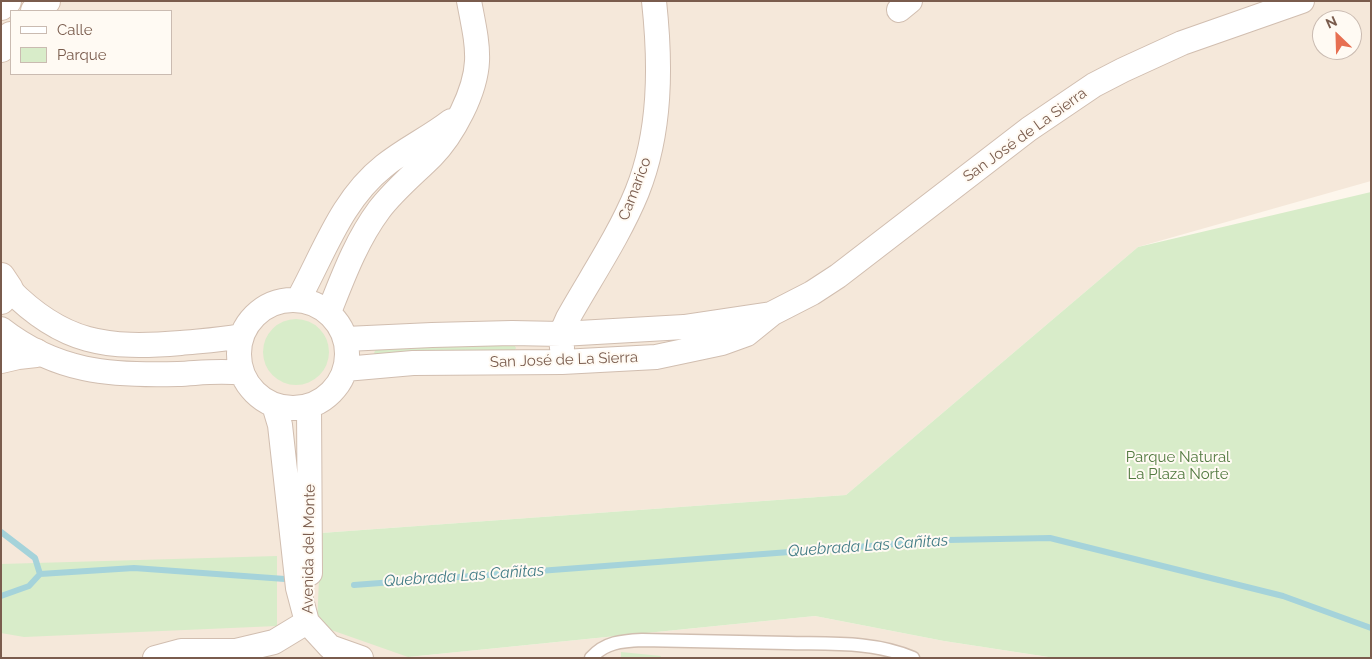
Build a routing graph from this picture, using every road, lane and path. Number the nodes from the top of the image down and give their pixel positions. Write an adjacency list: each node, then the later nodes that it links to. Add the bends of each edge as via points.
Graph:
1 (7, 1): 6 (street)
2 (46, 1): 7 (street)
3 (469, 1): 10 (street, via 478,70)
4 (654, 1): 16 (street, Camarico, via 659,68 645,169 628,211)
5 (1302, 1): 14 (street, San José de La Sierra, via 1182,43 1094,86 1029,129 838,276)
6 (1, 6)
7 (36, 10)
8 (10, 37): 9 (street)
9 (1, 48)
10 (463, 110): 12 (street, via 438,131 384,166 359,190 338,221); 13 (street, via 442,145 368,224)
11 (4, 289): 17 (street, via 32,312 59,328 114,344 163,344)
12 (298, 300): 13 (street); 17 (street, via 268,306 252,318)
13 (329, 312): 18 (street)
14 (773, 313): 16 (street, San José de La Sierra, via 684,327); 21 (street, San José de La Sierra, via 747,334 722,343 656,357)
15 (1, 329): 19 (street)
16 (561, 334): 18 (street, San José de La Sierra); 21 (street, Camarico)
17 (241, 336): 23 (street, via 238,355)
18 (346, 339): 22 (street, via 348,359)
19 (36, 353): 20 (street); 23 (street, via 93,371 115,374)
20 (1, 359)
21 (562, 362): 22 (street, San José de La Sierra, via 413,363)
22 (345, 369): 25 (street, via 332,392)
23 (242, 373): 24 (street, via 254,392)
24 (274, 405): 25 (street, via 285,408); 26 (street, Avenida del Monte, via 280,425 298,588)
25 (309, 406): 26 (street, Avenida del Monte, via 310,586)
26 (307, 622): 27 (street, via 274,642 236,651); 29 (street, via 330,647)
27 (189, 654): 28 (street)
28 (155, 658)
29 (361, 658)
30 (591, 658): 31 (lane, via 597,651 618,642 642,640 838,644 876,647)
31 (912, 658)

